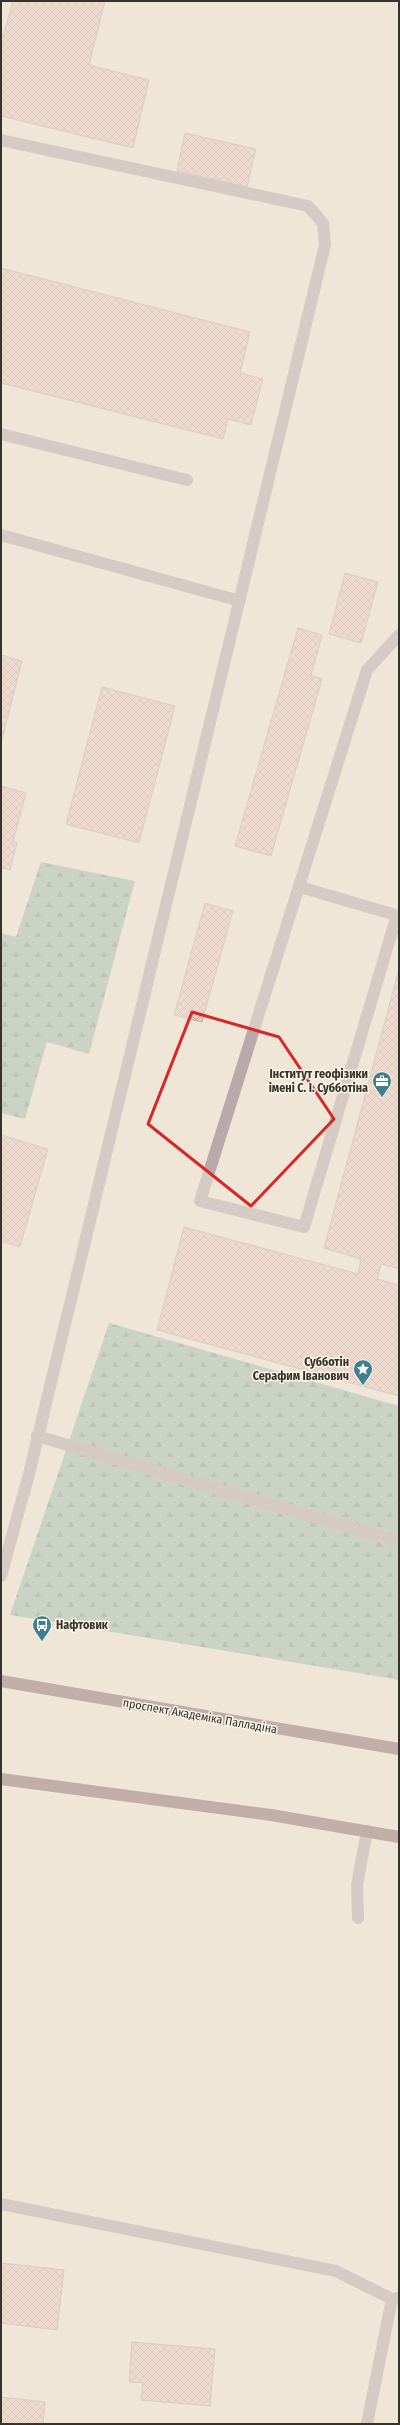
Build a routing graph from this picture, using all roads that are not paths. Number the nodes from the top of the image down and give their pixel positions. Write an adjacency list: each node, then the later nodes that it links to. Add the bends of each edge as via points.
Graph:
1 (1, 140): 5 (street, via 308,206 323,223 325,245)
2 (1, 434): 3 (street)
3 (187, 480)
4 (1, 535): 5 (street)
5 (240, 601): 9 (street)
6 (399, 635): 7 (street, via 367,670)
7 (300, 886): 8 (street); 8 (street, via 200,1201 304,1227)
8 (398, 915)
9 (38, 1436): 10 (street); 11 (street)
10 (399, 1542)
11 (1, 1576)
12 (1, 1681): 13 (highway, проспект Академіка Палладіна)
13 (399, 1749)
14 (1, 1779): 15 (highway, via 271,1816)
15 (367, 1832): 16 (highway); 17 (street, via 357,1885)
16 (399, 1837)
17 (358, 1918)
18 (1, 2204): 19 (street, via 336,2271)
19 (396, 2299): 20 (street)
20 (367, 2424)

